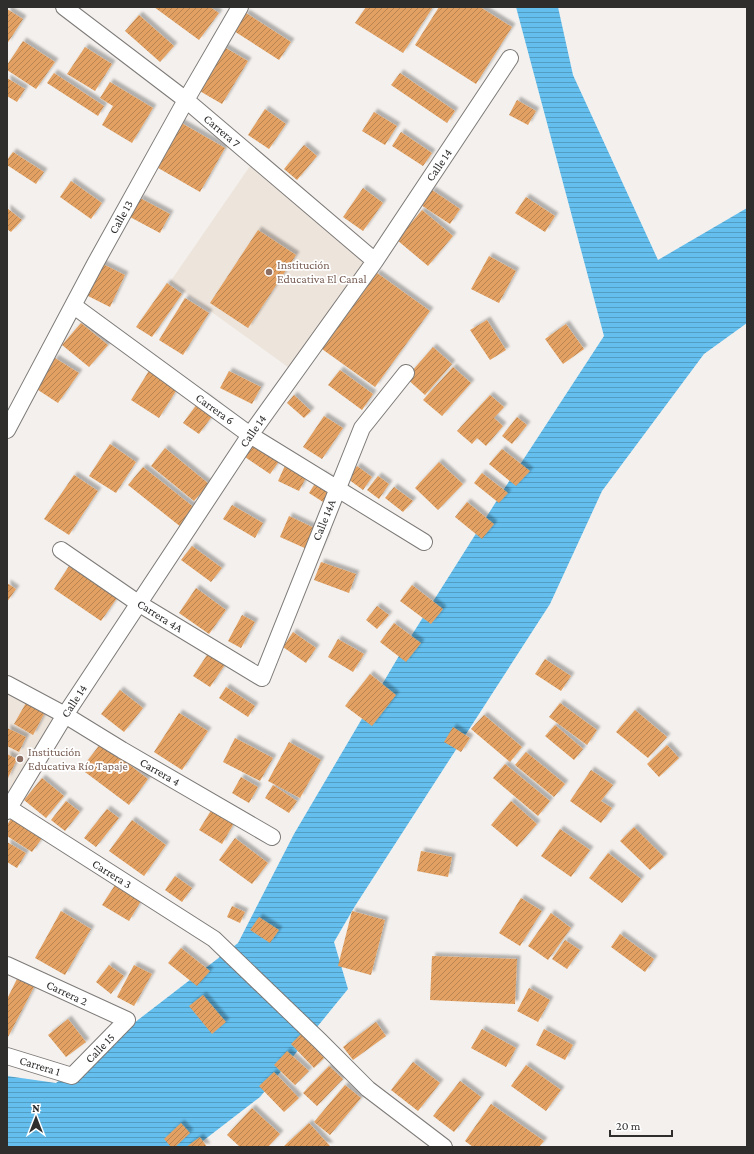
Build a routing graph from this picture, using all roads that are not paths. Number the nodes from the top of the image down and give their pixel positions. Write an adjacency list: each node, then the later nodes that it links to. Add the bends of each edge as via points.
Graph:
1 (64, 7): 4 (street, Carrera 7)
2 (240, 7): 4 (street, Calle 13)
3 (510, 58): 5 (street, Calle 14)
4 (186, 100): 5 (street, Carrera 7); 6 (street, Calle 13)
5 (375, 261): 9 (street, Calle 14)
6 (74, 306): 8 (street, Calle 13); 9 (street, Carrera 6)
7 (406, 373): 10 (street, Calle 14A, via 362,428)
8 (7, 430)
9 (250, 435): 10 (street, Carrera 6); 13 (street, Calle 14)
10 (337, 488): 11 (street, Carrera 6); 14 (street, Calle 14A)
11 (424, 542)
12 (61, 550): 13 (street, Carrera 4A)
13 (138, 603): 14 (street, Carrera 4A); 16 (street, Calle 14)
14 (262, 678)
15 (7, 684): 16 (street, Carrera 4)
16 (65, 715): 17 (street, Calle 14); 18 (street, Carrera 4)
17 (8, 810): 23 (street, Carrera 3, via 214,939 368,1089)
18 (272, 837)
19 (7, 965): 20 (street, Carrera 2)
20 (127, 1020): 22 (street, Calle 15)
21 (7, 1056): 22 (street, Carrera 1)
22 (72, 1076)
23 (444, 1147)

